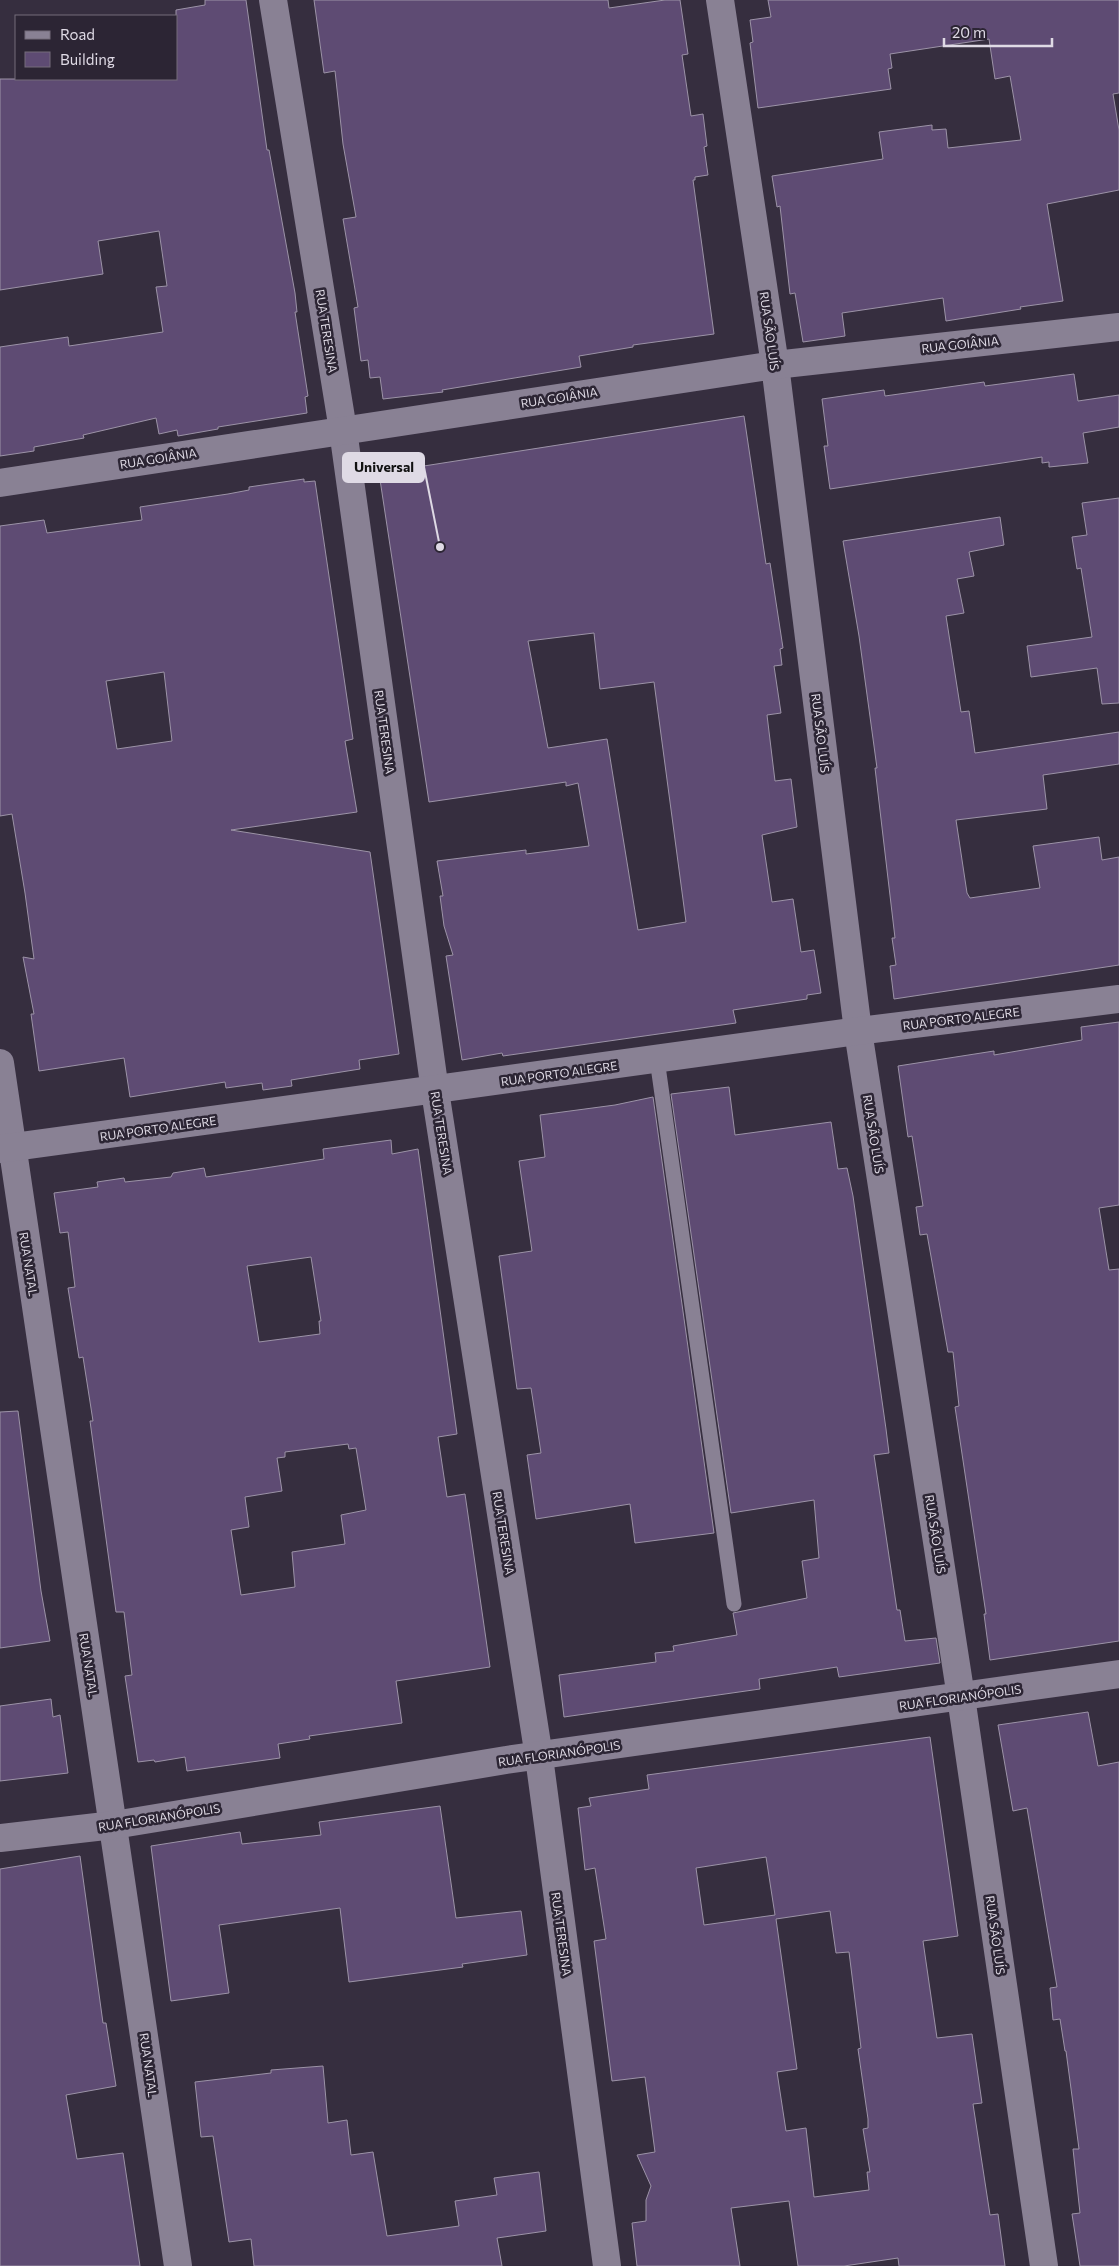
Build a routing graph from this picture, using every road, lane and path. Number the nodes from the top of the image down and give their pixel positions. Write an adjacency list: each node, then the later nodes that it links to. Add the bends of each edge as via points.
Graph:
1 (273, 0): 5 (street, RUA TERESINA)
2 (720, 0): 4 (street, RUA SÃO LUÍS)
3 (1119, 327): 4 (street, RUA GOIÂNIA)
4 (775, 365): 5 (street, RUA GOIÂNIA); 8 (street, RUA SÃO LUÍS)
5 (343, 430): 6 (street, RUA GOIÂNIA); 11 (street, RUA TERESINA)
6 (0, 483)
7 (1119, 999): 8 (street, RUA PORTO ALEGRE)
8 (858, 1031): 9 (street, RUA PORTO ALEGRE); 15 (street, RUA SÃO LUÍS)
9 (657, 1059): 11 (street, RUA PORTO ALEGRE); 13 (lane)
10 (0, 1063): 12 (street, RUA NATAL)
11 (435, 1090): 12 (street, RUA PORTO ALEGRE); 16 (street, RUA TERESINA)
12 (6, 1148): 17 (street, RUA NATAL)
13 (734, 1604)
14 (1119, 1674): 15 (street, RUA FLORIANÓPOLIS)
15 (962, 1697): 16 (street, RUA FLORIANÓPOLIS); 21 (street, RUA SÃO LUÍS)
16 (539, 1757): 17 (street, RUA FLORIANÓPOLIS); 20 (street, RUA TERESINA)
17 (114, 1825): 18 (street, RUA FLORIANÓPOLIS); 19 (street, RUA NATAL)
18 (0, 1838)
19 (178, 2266)
20 (607, 2266)
21 (1044, 2266)

